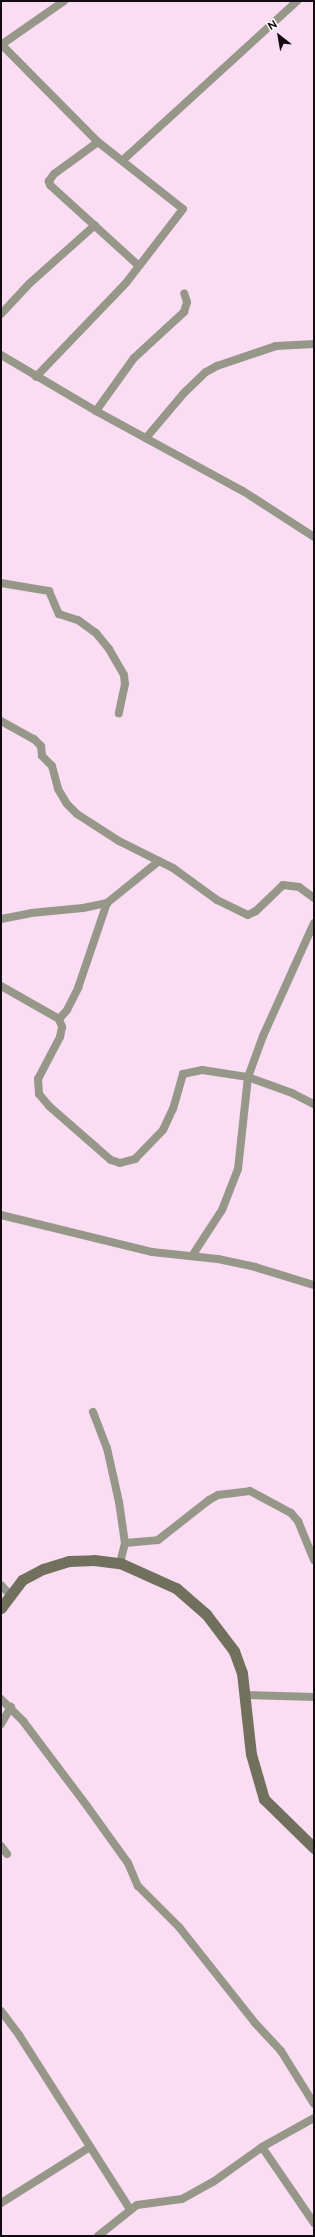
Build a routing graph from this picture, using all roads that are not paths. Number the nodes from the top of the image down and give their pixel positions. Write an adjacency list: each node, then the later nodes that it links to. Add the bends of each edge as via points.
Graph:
1 (64, 1): 3 (street)
2 (297, 1): 5 (street)
3 (1, 45): 4 (street)
4 (98, 142): 5 (street); 6 (street, via 54,174 49,181 60,197)
5 (123, 160): 7 (street, via 183,209)
6 (95, 225): 7 (street); 9 (street, via 25,288)
7 (139, 266): 12 (street)
8 (184, 293): 13 (street, via 187,302 184,312 134,358)
9 (1, 314)
10 (314, 344): 14 (street, via 276,346 206,372 184,393)
11 (1, 355): 12 (street)
12 (36, 377): 13 (street)
13 (96, 412): 14 (street)
14 (146, 438): 15 (street, via 242,491)
15 (314, 536)
16 (1, 583): 17 (street, via 49,591 59,614 78,620 96,632 110,649 124,675 125,684)
17 (119, 713)
18 (1, 721): 19 (street, via 34,739 41,746 42,756 52,766 58,789 77,814 119,841)
19 (159, 861): 20 (street, via 173,868 217,900 248,915 256,912 283,885 299,887); 21 (street)
20 (314, 898)
21 (107, 903): 22 (street, via 31,913); 25 (street, via 78,988 67,1010)
22 (1, 920)
23 (314, 923): 26 (street, via 263,1036)
24 (1, 986): 25 (street)
25 (59, 1019): 26 (street, via 62,1027 60,1037 38,1079 39,1094 111,1160 120,1163 135,1159 163,1130 173,1109 183,1074 202,1070)
26 (248, 1078): 27 (street, via 292,1093); 29 (street, via 238,1169 222,1210)
27 (314, 1104)
28 (1, 1215): 29 (street, via 152,1252)
29 (192, 1256): 30 (street, via 255,1268)
30 (314, 1285)
31 (93, 1412): 32 (street, via 107,1448 120,1502)
32 (125, 1543): 33 (street, via 158,1540 208,1500 218,1495 250,1490 291,1513 298,1521); 34 (street)
33 (314, 1560)
34 (120, 1563): 36 (street, via 69,1561 43,1569 22,1580); 38 (street, via 176,1588 206,1614 234,1651 242,1672)
35 (1, 1584): 36 (street)
36 (10, 1595): 37 (street)
37 (1, 1608)
38 (246, 1695): 39 (street); 43 (street, via 251,1754 264,1799)
39 (314, 1697)
40 (1, 1699): 41 (street)
41 (11, 1707): 42 (street); 48 (street, via 105,1830 128,1863 138,1886 178,1927 255,2023 281,2051)
42 (1, 1724)
43 (310, 1838): 45 (street)
44 (1, 1846): 46 (street)
45 (314, 1848)
46 (7, 1854)
47 (1, 2011): 50 (street)
48 (314, 2104)
49 (314, 2118): 51 (street)
50 (90, 2146): 52 (street); 53 (street)
51 (262, 2147): 53 (street, via 213,2182 182,2199 144,2202); 54 (street)
52 (1, 2203)
53 (130, 2209): 55 (street)
54 (314, 2223)
55 (101, 2235)

